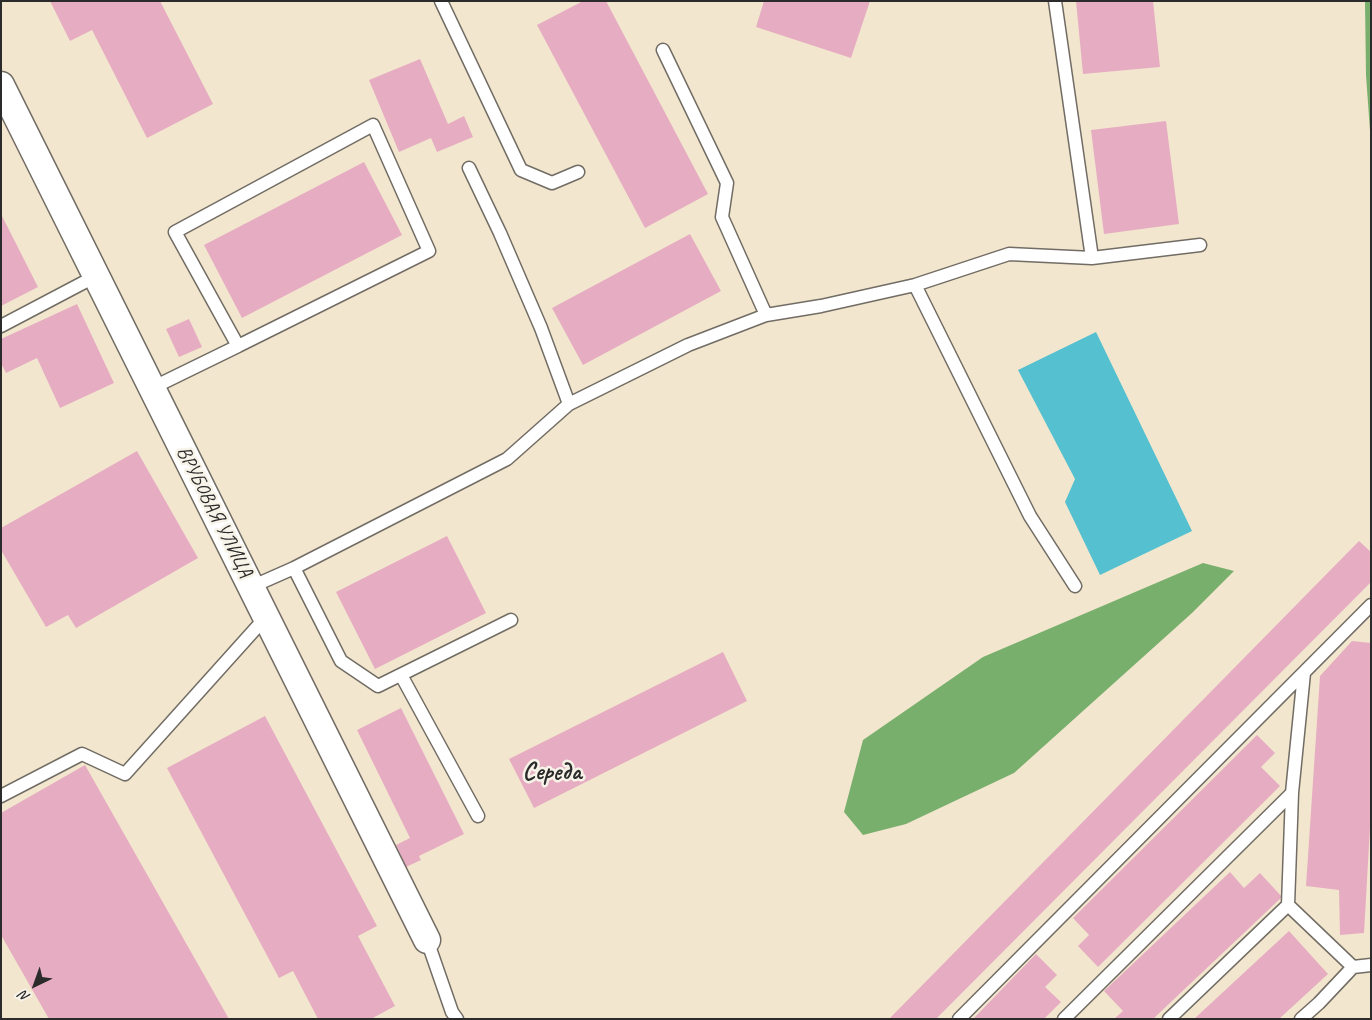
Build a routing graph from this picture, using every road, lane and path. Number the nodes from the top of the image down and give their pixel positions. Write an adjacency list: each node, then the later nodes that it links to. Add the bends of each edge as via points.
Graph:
1 (441, 1): 6 (lane, via 522,170 552,183)
2 (1055, 1): 8 (lane)
3 (663, 50): 11 (lane, via 727,184 722,217)
4 (1, 85): 9 (street, ВРУБОВАЯ УЛИЦА)
5 (469, 168): 15 (lane, via 541,328)
6 (578, 172)
7 (1200, 245): 8 (lane)
8 (1092, 258): 10 (lane, via 1009,254)
9 (96, 276): 12 (lane); 14 (street, ВРУБОВАЯ УЛИЦА)
10 (915, 285): 11 (lane); 17 (lane, via 1030,516)
11 (766, 315): 15 (lane, via 688,345)
12 (1, 326)
13 (238, 346): 13 (lane, via 175,232 374,125 429,252); 14 (lane)
14 (152, 388): 18 (street, ВРУБОВАЯ УЛИЦА)
15 (569, 404): 16 (lane, via 507,459)
16 (294, 568): 18 (lane); 23 (lane, via 341,661 378,686)
17 (1074, 586)
18 (251, 587): 20 (street, ВРУБОВАЯ УЛИЦА)
19 (1371, 605): 22 (lane)
20 (266, 617): 25 (lane, via 125,774 82,754); 28 (street, ВРУБОВАЯ УЛИЦА)
21 (511, 620): 23 (lane)
22 (1304, 672): 24 (lane); 33 (lane)
23 (401, 675): 26 (lane)
24 (1292, 793): 27 (lane); 34 (lane)
25 (1, 796)
26 (478, 816)
27 (1288, 906): 30 (lane); 35 (lane)
28 (427, 940): 32 (lane)
29 (1371, 965): 30 (lane)
30 (1353, 967): 31 (lane)
31 (1319, 1003): 36 (lane); 37 (lane)
32 (456, 1019)
33 (959, 1019)
34 (1064, 1019)
35 (1169, 1019)
36 (1301, 1019)
37 (1316, 1019)

